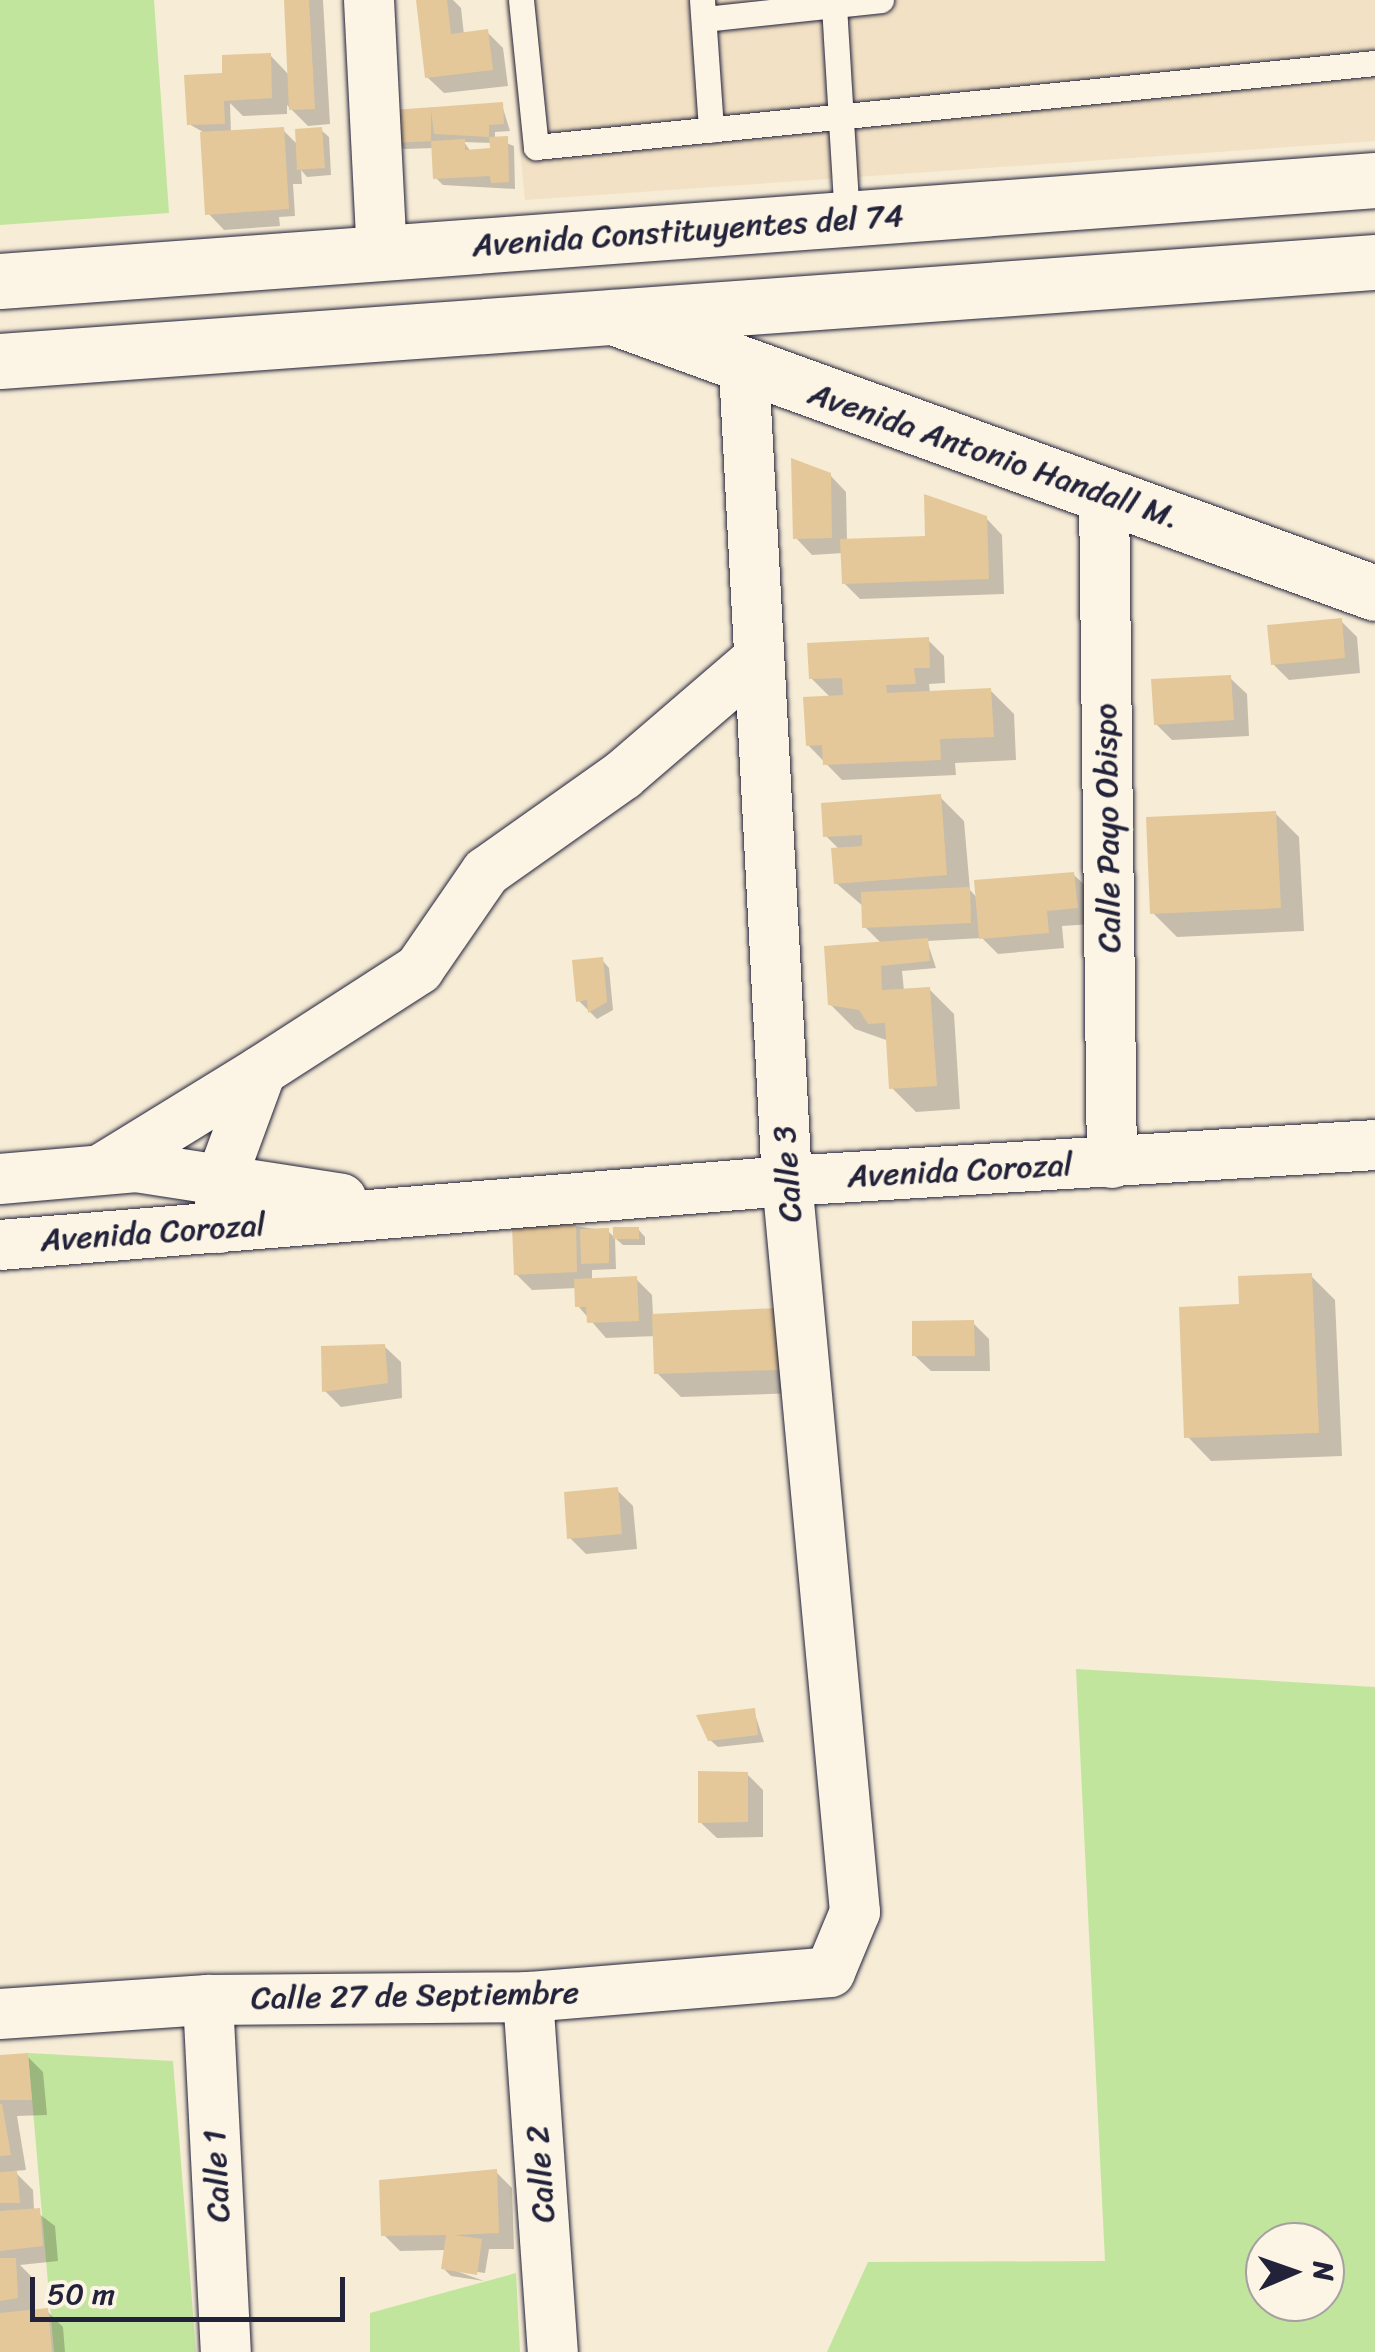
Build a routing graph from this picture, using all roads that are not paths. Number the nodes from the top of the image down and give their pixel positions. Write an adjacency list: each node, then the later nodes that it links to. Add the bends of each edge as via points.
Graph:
1 (369, 0): 11 (street)
2 (521, 0): 8 (lane, via 536,147)
3 (881, 0): 4 (lane)
4 (834, 6): 5 (lane); 7 (lane)
5 (703, 9): 8 (lane)
6 (1375, 63): 7 (lane)
7 (842, 117): 8 (lane); 10 (lane)
8 (711, 130)
9 (1375, 180): 10 (main road, Avenida Constituyentes del 74)
10 (847, 219): 11 (main road, Avenida Constituyentes del 74)
11 (382, 254): 13 (main road, Avenida Constituyentes del 74)
12 (1375, 262): 14 (main road)
13 (0, 282)
14 (613, 317): 15 (main road); 16 (main road, Avenida Antonio Handall M.)
15 (0, 360)
16 (744, 369): 17 (main road, Avenida Antonio Handall M.); 19 (street, Calle 3)
17 (1104, 493): 18 (main road, Avenida Antonio Handall M.); 22 (street, Calle Payo Obispo)
18 (1375, 594)
19 (759, 658): 20 (street, via 623,775 486,872 419,969); 25 (street, Calle 3)
20 (261, 1071): 23 (street); 26 (street)
21 (1375, 1145): 22 (street, Avenida Corozal)
22 (1112, 1162): 25 (street, Avenida Corozal)
23 (100, 1170): 24 (street, Avenida Corozal); 26 (street, Avenida Corozal, via 136,1167)
24 (0, 1178)
25 (787, 1181): 26 (street, Avenida Corozal, via 426,1212); 28 (street, Calle 3, via 855,1912)
26 (220, 1204): 27 (street, Avenida Corozal)
27 (0, 1245)
28 (830, 1972): 29 (street, Calle 27 de Septiembre)
29 (528, 1997): 30 (street, Calle 27 de Septiembre); 33 (street, Calle 2)
30 (208, 2000): 31 (street, Calle 27 de Septiembre); 32 (street, Calle 1)
31 (0, 2014)
32 (226, 2352)
33 (553, 2352)

